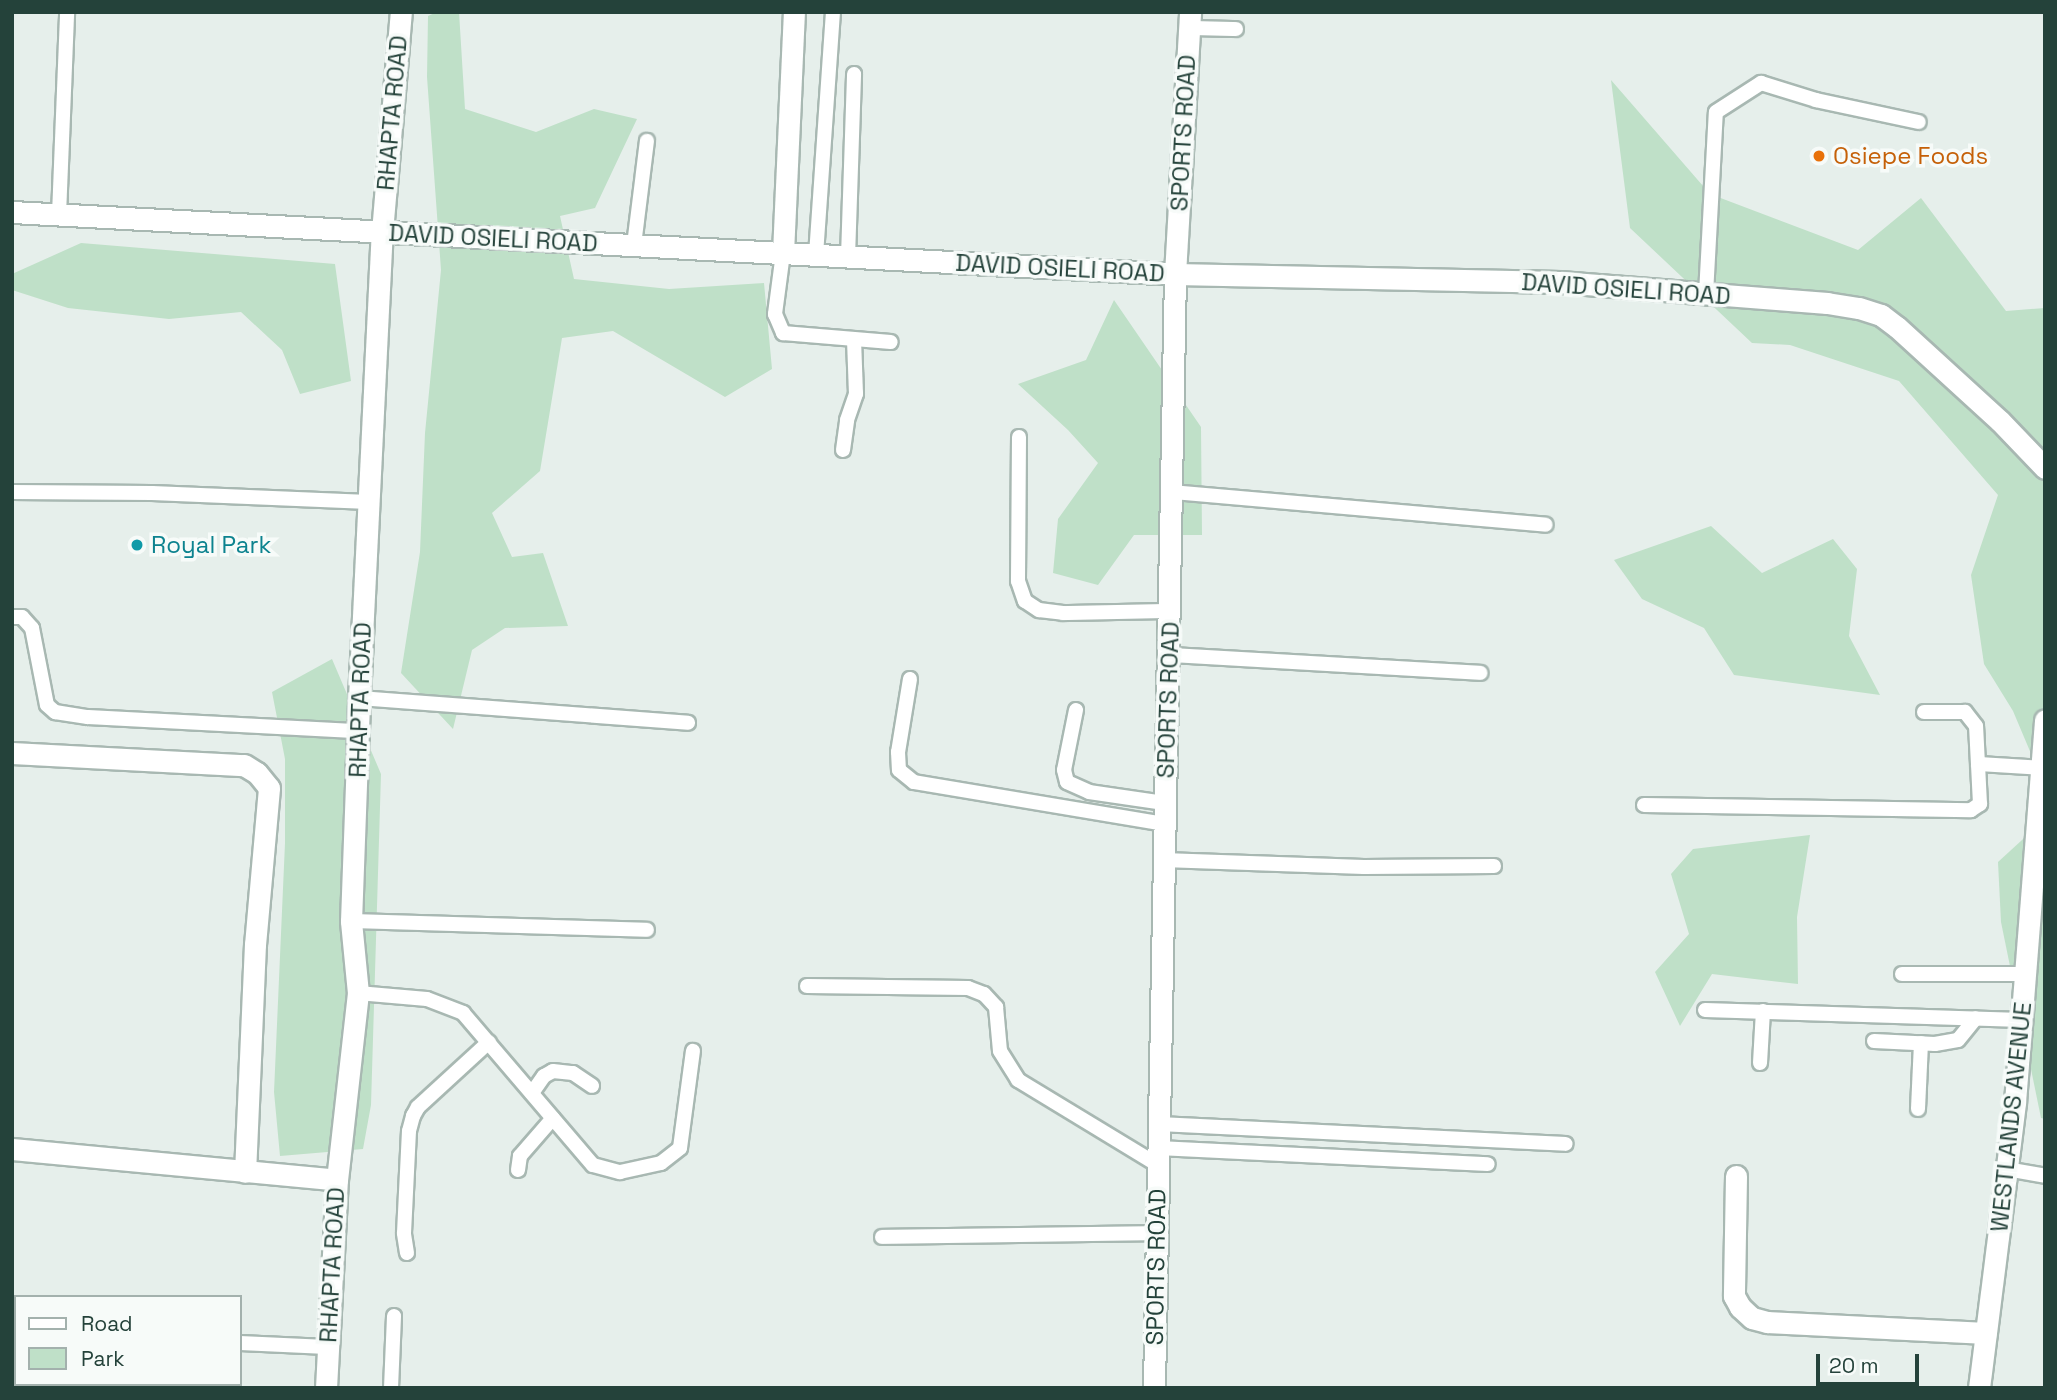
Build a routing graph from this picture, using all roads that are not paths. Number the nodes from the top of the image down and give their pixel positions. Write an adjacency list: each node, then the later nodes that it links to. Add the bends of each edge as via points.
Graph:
1 (67, 12): 11 (lane)
2 (401, 12): 12 (street, RHAPTA ROAD)
3 (794, 12): 14 (street)
4 (833, 12): 15 (lane)
5 (1190, 20): 6 (lane); 17 (street, SPORTS ROAD)
6 (1236, 29)
7 (854, 74): 16 (lane)
8 (1919, 122): 18 (lane, via 1761,83 1716,112)
9 (647, 141): 13 (lane)
10 (12, 212): 11 (street, DAVID OSIELI ROAD)
11 (59, 215): 12 (street, DAVID OSIELI ROAD)
12 (382, 232): 13 (street, DAVID OSIELI ROAD); 26 (street, RHAPTA ROAD)
13 (634, 245): 14 (street, DAVID OSIELI ROAD)
14 (783, 253): 15 (street, DAVID OSIELI ROAD); 19 (lane, via 775,314 780,330 790,336)
15 (816, 255): 16 (street, DAVID OSIELI ROAD)
16 (848, 257): 17 (street, DAVID OSIELI ROAD)
17 (1175, 274): 18 (street, DAVID OSIELI ROAD, via 1560,282); 25 (street, SPORTS ROAD)
18 (1706, 293): 23 (street, DAVID OSIELI ROAD, via 1827,303 1881,315 2000,421)
19 (854, 340): 20 (lane); 22 (lane, via 856,394)
20 (891, 342)
21 (1019, 437): 28 (lane, via 1018,581 1025,601 1039,610 1063,613)
22 (843, 450)
23 (2045, 468)
24 (12, 492): 26 (lane)
25 (1172, 492): 27 (lane); 28 (street, SPORTS ROAD)
26 (369, 502): 33 (street, RHAPTA ROAD)
27 (1546, 525)
28 (1171, 611): 30 (street, SPORTS ROAD)
29 (12, 617): 38 (lane, via 22,617 32,628 47,705 55,712)
30 (1170, 655): 31 (lane); 43 (street, SPORTS ROAD)
31 (1480, 673)
32 (910, 678): 43 (lane, via 898,752 899,770 914,782)
33 (359, 698): 37 (lane); 38 (street, RHAPTA ROAD)
34 (1076, 710): 43 (lane, via 1064,770 1067,782)
35 (1924, 712): 40 (lane, via 1965,712 1972,718)
36 (2045, 720): 41 (street, WESTLANDS AVENUE)
37 (688, 723)
38 (359, 731): 46 (street, RHAPTA ROAD)
39 (12, 753): 72 (street, via 244,765 269,788 255,944)
40 (1978, 764): 41 (lane); 42 (lane, via 1980,804 1971,810)
41 (2044, 767): 49 (street, WESTLANDS AVENUE)
42 (1644, 805)
43 (1164, 814): 44 (street, SPORTS ROAD)
44 (1163, 860): 45 (lane); 65 (street, SPORTS ROAD)
45 (1494, 866)
46 (351, 921): 47 (lane); 51 (street, RHAPTA ROAD)
47 (647, 930)
48 (1902, 974): 49 (lane)
49 (2025, 974): 55 (street, WESTLANDS AVENUE)
50 (807, 986): 68 (lane, via 968,988 984,994 996,1007 1000,1051 1018,1080)
51 (358, 993): 57 (lane, via 442,1002 463,1013); 75 (street, RHAPTA ROAD)
52 (1705, 1010): 53 (lane)
53 (1763, 1011): 54 (lane); 60 (lane)
54 (1976, 1018): 55 (lane); 58 (lane, via 1958,1040)
55 (2022, 1020): 71 (street, WESTLANDS AVENUE)
56 (1874, 1041): 58 (lane)
57 (489, 1042): 62 (lane); 78 (lane, via 413,1116 404,1221)
58 (1922, 1043): 63 (lane)
59 (693, 1051): 64 (lane, via 683,1140 675,1154 661,1163 620,1172 593,1165)
60 (1760, 1063)
61 (592, 1086): 62 (lane, via 573,1073 553,1071)
62 (532, 1093): 64 (lane)
63 (1919, 1108)
64 (553, 1118): 70 (lane, via 520,1156)
65 (1158, 1124): 66 (lane); 68 (street, SPORTS ROAD)
66 (1566, 1144)
67 (12, 1149): 72 (street)
68 (1158, 1157): 69 (lane); 76 (street, SPORTS ROAD)
69 (1488, 1164)
70 (518, 1170)
71 (2007, 1170): 74 (lane); 80 (street, WESTLANDS AVENUE)
72 (245, 1172): 75 (street)
73 (1736, 1176): 80 (street, via 1734,1296 1752,1318)
74 (2045, 1176)
75 (337, 1180): 82 (street, RHAPTA ROAD)
76 (1157, 1233): 77 (lane); 85 (street, SPORTS ROAD)
77 (882, 1237)
78 (407, 1253)
79 (394, 1316): 84 (lane)
80 (1986, 1333): 86 (street, WESTLANDS AVENUE)
81 (242, 1343): 82 (lane)
82 (327, 1347): 83 (street, RHAPTA ROAD)
83 (326, 1388)
84 (391, 1388)
85 (1154, 1388)
86 (1979, 1388)

